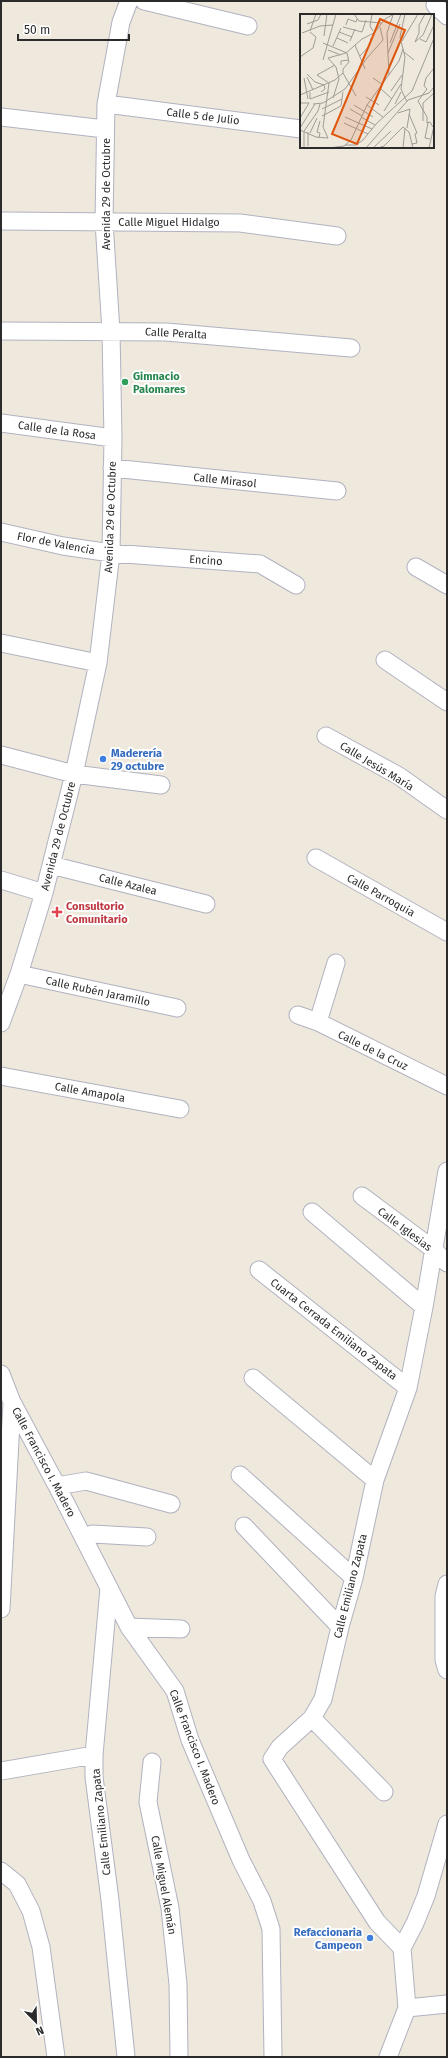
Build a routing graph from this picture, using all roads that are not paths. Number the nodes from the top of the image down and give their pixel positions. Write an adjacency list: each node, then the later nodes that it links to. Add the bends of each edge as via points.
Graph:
1 (129, 1): 4 (street, Avenida 29 de Octubre, via 121,22)
2 (144, 1): 3 (street)
3 (248, 26)
4 (106, 104): 6 (street, Avenida 29 de Octubre); 7 (street, Calle 5 de Julio)
5 (1, 117): 6 (street)
6 (105, 129): 9 (street, Avenida 29 de Octubre)
7 (300, 129)
8 (1, 221): 9 (street, Calle Miguel Hidalgo)
9 (104, 222): 10 (street, Calle Miguel Hidalgo, via 240,223); 12 (street, Avenida 29 de Octubre)
10 (337, 236)
11 (1, 331): 12 (street, Calle Peralta)
12 (111, 331): 13 (street, Calle Peralta, via 166,332); 15 (street, Avenida 29 de Octubre)
13 (351, 348)
14 (1, 423): 15 (street, Calle de la Rosa)
15 (113, 438): 16 (street, Avenida 29 de Octubre)
16 (112, 468): 17 (street, Calle Mirasol); 19 (street, Avenida 29 de Octubre)
17 (338, 491)
18 (1, 532): 19 (street, Flor de Valencia, via 63,546)
19 (111, 553): 21 (street, Encino, via 260,564); 25 (street, Avenida 29 de Octubre)
20 (416, 567): 22 (street)
21 (296, 585)
22 (447, 585)
23 (1, 643): 25 (street)
24 (385, 660): 26 (street)
25 (98, 663): 29 (street, Avenida 29 de Octubre)
26 (447, 702)
27 (326, 736): 31 (street, Calle Jesús María, via 399,776)
28 (1, 755): 29 (street)
29 (74, 774): 30 (street); 33 (street, Avenida 29 de Octubre)
30 (161, 785)
31 (447, 810)
32 (316, 858): 37 (street, Calle Parroquia)
33 (51, 865): 35 (street, Avenida 29 de Octubre); 36 (street, Calle Azalea)
34 (1, 880): 35 (street)
35 (44, 893): 39 (street, Avenida 29 de Octubre)
36 (206, 904)
37 (447, 932)
38 (336, 963): 43 (street)
39 (19, 974): 40 (street, Avenida 29 de Octubre); 41 (street, Calle Rubén Jaramillo)
40 (4, 1005): 44 (street, Avenida 29 de Octubre)
41 (177, 1008)
42 (298, 1015): 43 (street, Calle de la Cruz)
43 (318, 1022): 46 (street, Calle de la Cruz)
44 (1, 1024)
45 (1, 1076): 47 (street, Calle Amapola)
46 (447, 1086)
47 (180, 1109)
48 (447, 1171): 51 (street, Calle Emiliano Zapata)
49 (362, 1196): 51 (street, Calle Iglesias)
50 (312, 1212): 54 (street)
51 (433, 1249): 52 (street, Calle Iglesias); 54 (street, Calle Emiliano Zapata)
52 (447, 1263)
53 (259, 1270): 57 (street, Cuarta Cerrada Emiliano Zapata)
54 (424, 1307): 57 (street, Calle Emiliano Zapata)
55 (1, 1374): 58 (street, Calle Francisco I. Madero)
56 (253, 1378): 60 (street)
57 (408, 1388): 60 (street, Calle Emiliano Zapata)
58 (12, 1402): 61 (street, Calle Francisco I. Madero); 69 (street)
59 (240, 1475): 66 (street)
60 (375, 1480): 66 (street, Calle Emiliano Zapata)
61 (57, 1486): 62 (street, via 86,1481); 65 (street, Calle Francisco I. Madero)
62 (171, 1504)
63 (244, 1526): 71 (street)
64 (148, 1537): 65 (street, via 92,1534)
65 (85, 1539): 68 (street, Calle Francisco I. Madero)
66 (354, 1578): 71 (street, Calle Emiliano Zapata)
67 (447, 1584): 73 (street, via 444,1596 444,1660)
68 (109, 1588): 70 (street, Calle Francisco I. Madero); 75 (street, Calle Emiliano Zapata)
69 (1, 1609)
70 (129, 1627): 72 (street); 87 (street, Calle Francisco I. Madero, via 175,1691 190,1740 264,1908 271,1929)
71 (340, 1627): 74 (street, Calle Emiliano Zapata, via 323,1699)
72 (181, 1629)
73 (447, 1670)
74 (312, 1718): 78 (street); 81 (street, Calle Emiliano Zapata, via 280,1747 272,1759 377,1922)
75 (94, 1755): 77 (street); 85 (street, Calle Emiliano Zapata, via 94,1777)
76 (152, 1762): 86 (street, Calle Miguel Alemán, via 148,1802 170,1908 178,1984)
77 (1, 1771)
78 (384, 1792)
79 (447, 1824): 81 (street, via 426,1896 416,1923)
80 (1, 1871): 84 (street, via 17,1884 31,1911 41,1947)
81 (402, 1948): 83 (street)
82 (447, 2004): 83 (street)
83 (407, 2008): 88 (street)
84 (56, 2057)
85 (126, 2057)
86 (179, 2057)
87 (273, 2057)
88 (388, 2057)

